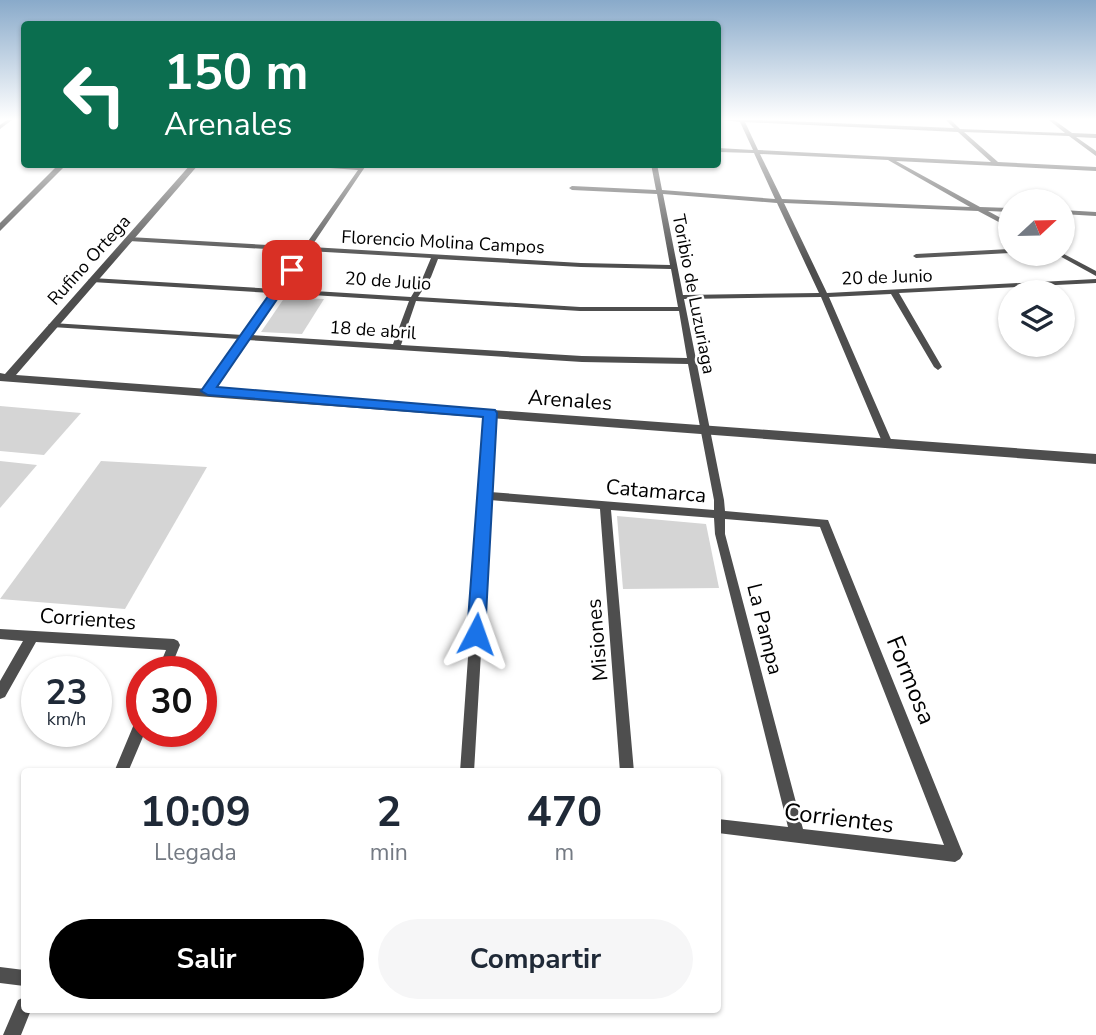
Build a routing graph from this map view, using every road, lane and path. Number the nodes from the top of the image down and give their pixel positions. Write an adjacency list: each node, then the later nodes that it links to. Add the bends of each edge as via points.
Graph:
1 (60, 168): 15 (street)
2 (192, 168): 16 (street, Rufino Ortega)
3 (363, 168): 17 (street)
4 (655, 168): 8 (street, Toribio de Luzuriaga)
5 (763, 168): 9 (street)
6 (905, 168): 10 (street)
7 (572, 188): 8 (street)
8 (659, 192): 9 (street); 22 (street, Toribio de Luzuriaga)
9 (778, 201): 10 (street); 28 (street)
10 (978, 209): 11 (street); 14 (street)
11 (998, 210)
12 (1075, 213): 13 (street)
13 (1096, 214)
14 (998, 220)
15 (0, 228)
16 (129, 239): 17 (street, Florencio Molina Campos); 24 (street, Rufino Ortega)
17 (306, 250): 20 (street, Florencio Molina Campos); 26 (street)
18 (998, 252): 19 (street)
19 (916, 256)
20 (435, 257): 22 (street, Florencio Molina Campos); 30 (street)
21 (1075, 263): 23 (street)
22 (673, 267): 29 (street, Toribio de Luzuriaga)
23 (1096, 274)
24 (92, 280): 26 (street, 20 de Julio); 32 (street, Rufino Ortega)
25 (1096, 281): 27 (street, 20 de Junio)
26 (278, 290): 30 (street, 20 de Julio); 33 (street)
27 (894, 292): 28 (street, 20 de Junio); 36 (street)
28 (824, 295): 29 (street, 20 de Junio); 41 (street)
29 (679, 297): 31 (street, Toribio de Luzuriaga)
30 (413, 299): 31 (street, 20 de Julio, via 580,309); 34 (street)
31 (681, 309): 35 (street, Toribio de Luzuriaga)
32 (52, 325): 33 (street, 18 de abril); 37 (street, Rufino Ortega)
33 (245, 337): 34 (street, 18 de abril); 38 (street)
34 (396, 348): 35 (street, 18 de abril)
35 (691, 361): 40 (street, Toribio de Luzuriaga)
36 (938, 367)
37 (4, 377): 38 (street, Arenales)
38 (208, 391): 39 (street, Arenales)
39 (490, 413): 40 (street, Arenales); 43 (street)
40 (704, 430): 41 (street, Arenales); 45 (street, La Pampa)
41 (888, 444): 42 (street, Arenales)
42 (1096, 459)
43 (485, 496): 44 (street, Catamarca); 53 (street)
44 (605, 506): 45 (street, Catamarca); 54 (street, Misiones)
45 (720, 516): 46 (street, Catamarca); 56 (street, La Pampa, via 720,534)
46 (824, 523): 57 (street, Formosa)
47 (0, 634): 48 (street, Corrientes)
48 (33, 636): 49 (street, Corrientes, via 174,645); 50 (street)
49 (170, 656)
50 (0, 694)
51 (132, 747): 52 (street)
52 (123, 768)
53 (467, 768)
54 (627, 768)
55 (721, 826): 56 (street, Corrientes)
56 (798, 836): 57 (street, Corrientes)
57 (955, 854)
58 (0, 975): 59 (street)
59 (21, 978)
60 (21, 1013): 61 (street)
61 (12, 1035)

